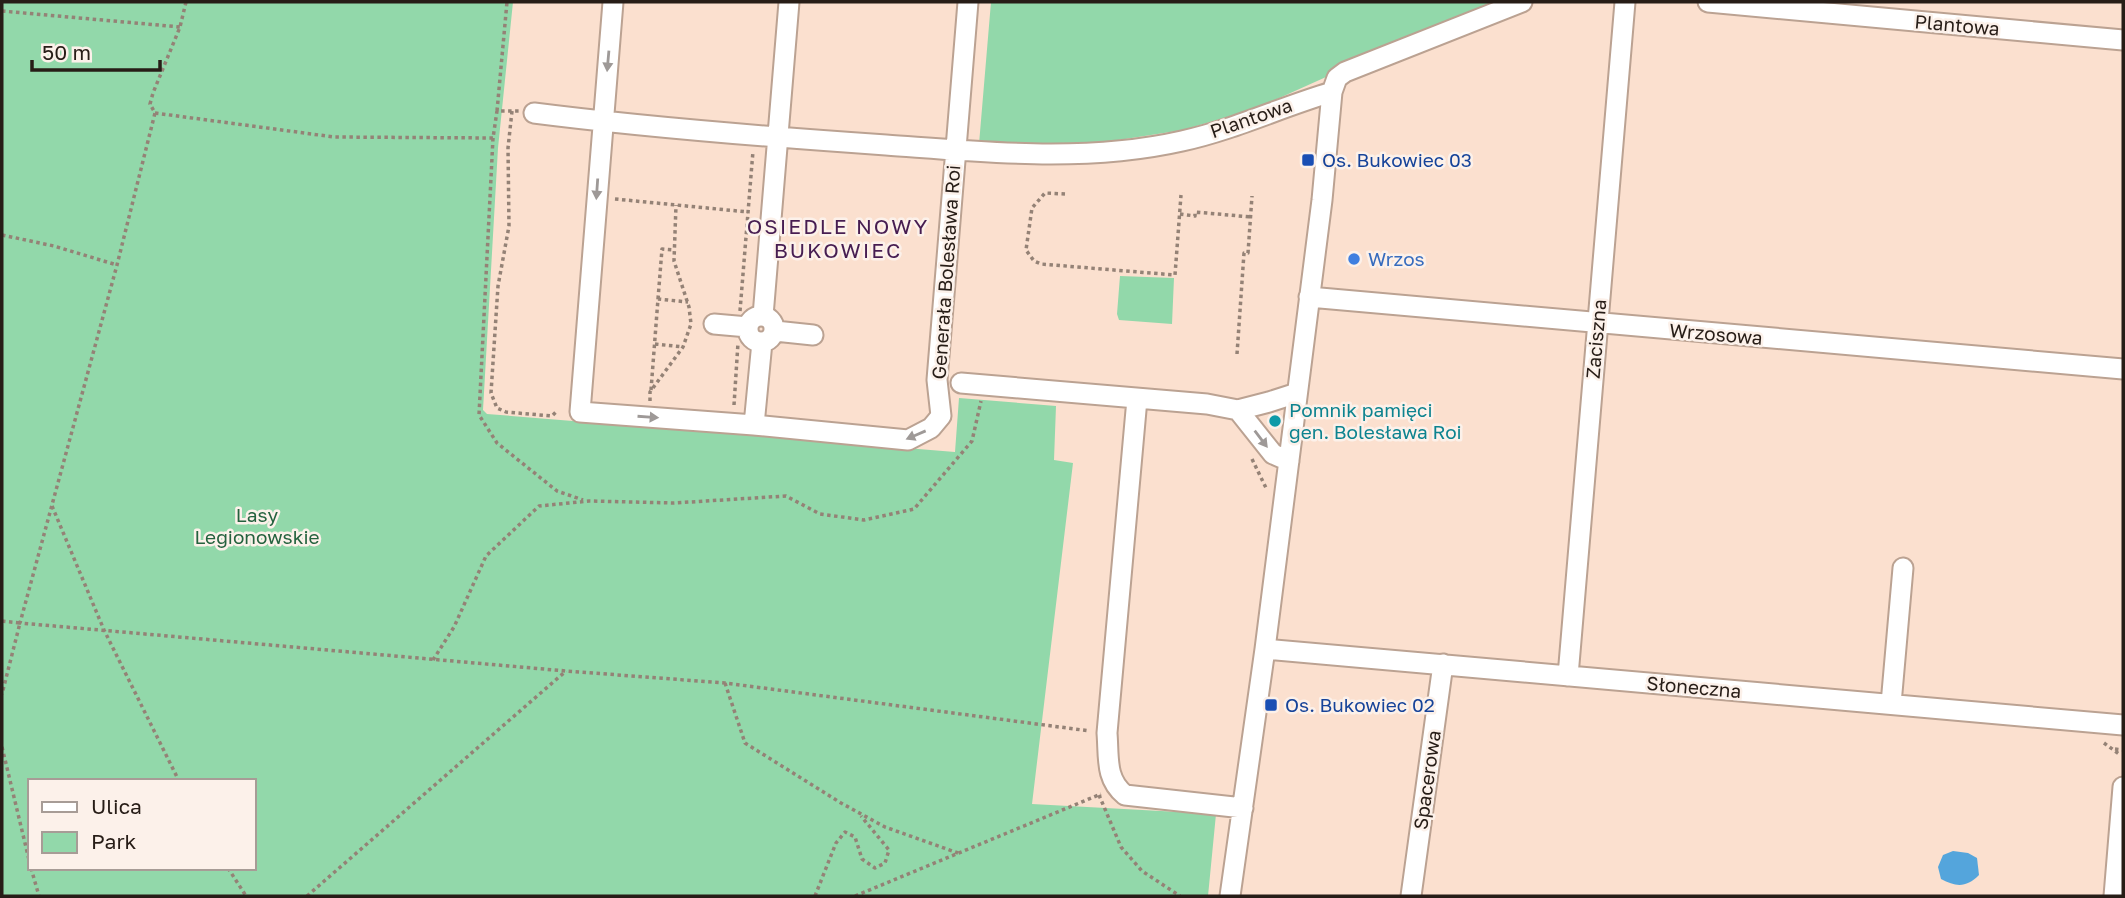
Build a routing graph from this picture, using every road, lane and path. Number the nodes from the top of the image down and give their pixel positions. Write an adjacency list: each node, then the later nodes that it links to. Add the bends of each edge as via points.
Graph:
1 (186, 2): 10 (path)
2 (507, 2): 14 (path)
3 (613, 2): 18 (street, Generała Bolesława Roi, one-way to 18)
4 (789, 2): 21 (street)
5 (968, 2): 22 (street)
6 (1522, 2): 12 (street, Plantowa, via 1345,72)
7 (1625, 2): 38 (street, Zaciszna)
8 (1708, 2): 11 (street, Plantowa)
9 (2, 11): 10 (path)
10 (180, 27): 16 (path, via 153,93 150,104)
11 (2123, 40)
12 (1332, 92): 22 (street, Plantowa, via 1231,127 1135,149 1062,155); 34 (street)
13 (503, 110): 14 (path)
14 (497, 111): 20 (path)
15 (512, 111): 52 (path, via 509,226 498,286 491,393 496,408 506,412 552,416)
16 (155, 113): 20 (path, via 334,137); 33 (path)
17 (534, 113): 18 (street, Generała Bolesława Roi)
18 (602, 121): 19 (street, Generała Bolesława Roi); 26 (street, Generała Bolesława Roi, one-way to 26)
19 (755, 135): 21 (street, Generała Bolesława Roi); 28 (path)
20 (494, 138): 57 (path, via 479,415 497,443 557,491)
21 (779, 138): 22 (street, Generała Bolesława Roi); 39 (street)
22 (955, 150): 53 (street, Generała Bolesława Roi, one-way to 53, via 937,380 941,416 931,428 908,440)
23 (1065, 194): 29 (path, via 1045,192 1032,208 1026,250 1041,264 1175,275)
24 (1181, 195): 29 (path)
25 (1252, 196): 30 (path)
26 (597, 197): 27 (path); 53 (street, Generała Bolesława Roi, one-way to 53, via 580,412)
27 (676, 205): 28 (path); 32 (path)
28 (748, 212): 39 (path)
29 (1180, 214): 30 (path)
30 (1251, 217): 43 (path)
31 (2, 235): 33 (path)
32 (674, 250): 35 (path, via 662,249); 36 (path)
33 (117, 265): 58 (path)
34 (1309, 297): 38 (street, Wrzosowa); 48 (street)
35 (657, 299): 36 (path); 41 (path)
36 (688, 302): 42 (path, via 691,324)
37 (713, 324): 39 (street)
38 (1597, 324): 44 (street, Wrzosowa); 67 (street, Zaciszna)
39 (757, 328): 40 (street); 53 (street); 53 (path, via 733,416)
40 (813, 335)
41 (655, 344): 42 (path); 47 (path)
42 (683, 347): 47 (path)
43 (1237, 354)
44 (2123, 369)
45 (961, 383): 46 (street, Generała Bolesława Roi)
46 (985, 385): 49 (street, Generała Bolesława Roi); 57 (path, via 972,441 914,509 864,520 820,514 786,496 674,503)
47 (650, 393): 50 (path)
48 (1297, 393): 51 (street, Generała Bolesława Roi); 55 (street)
49 (1137, 399): 51 (street, Generała Bolesława Roi); 72 (street)
50 (649, 410)
51 (1238, 410): 54 (street)
52 (557, 411)
53 (754, 419)
54 (1251, 425): 55 (street, one-way to 55, via 1273,454); 56 (path, via 1248,439 1253,462)
55 (1289, 461): 63 (street)
56 (1268, 499)
57 (586, 501): 64 (path, via 538,506 486,556 454,627)
58 (51, 504): 61 (path); 62 (path)
59 (1903, 568): 70 (street)
60 (2, 621): 61 (path)
61 (20, 623): 62 (path); 69 (path)
62 (104, 629): 64 (path); 76 (path)
63 (1265, 649): 65 (street, Słoneczna); 79 (street)
64 (433, 660): 66 (path)
65 (1443, 664): 67 (street, Słoneczna); 92 (street, Spacerowa)
66 (566, 671): 68 (path); 87 (path)
67 (1568, 676): 70 (street, Słoneczna)
68 (725, 683): 72 (path); 80 (path, via 745,743)
69 (2, 694)
70 (1891, 704): 71 (street, Słoneczna)
71 (2123, 725)
72 (1107, 733): 78 (street)
73 (2, 747): 82 (path)
74 (2123, 750): 75 (path, via 2113,748)
75 (2119, 754)
76 (178, 779)
77 (2123, 788): 93 (street)
78 (1107, 790): 79 (street); 81 (path); 90 (path, via 1121,846 1142,871)
79 (1243, 808): 91 (street)
80 (860, 814): 81 (path); 88 (path, via 889,850 885,863 876,868 862,859 855,837 845,832 835,843)
81 (958, 853): 89 (path)
82 (28, 858)
83 (31, 870): 85 (path)
84 (229, 870): 86 (path)
85 (39, 896)
86 (246, 896)
87 (307, 896)
88 (815, 896)
89 (855, 896)
90 (1180, 896)
91 (1230, 896)
92 (1411, 896)
93 (2114, 896)

